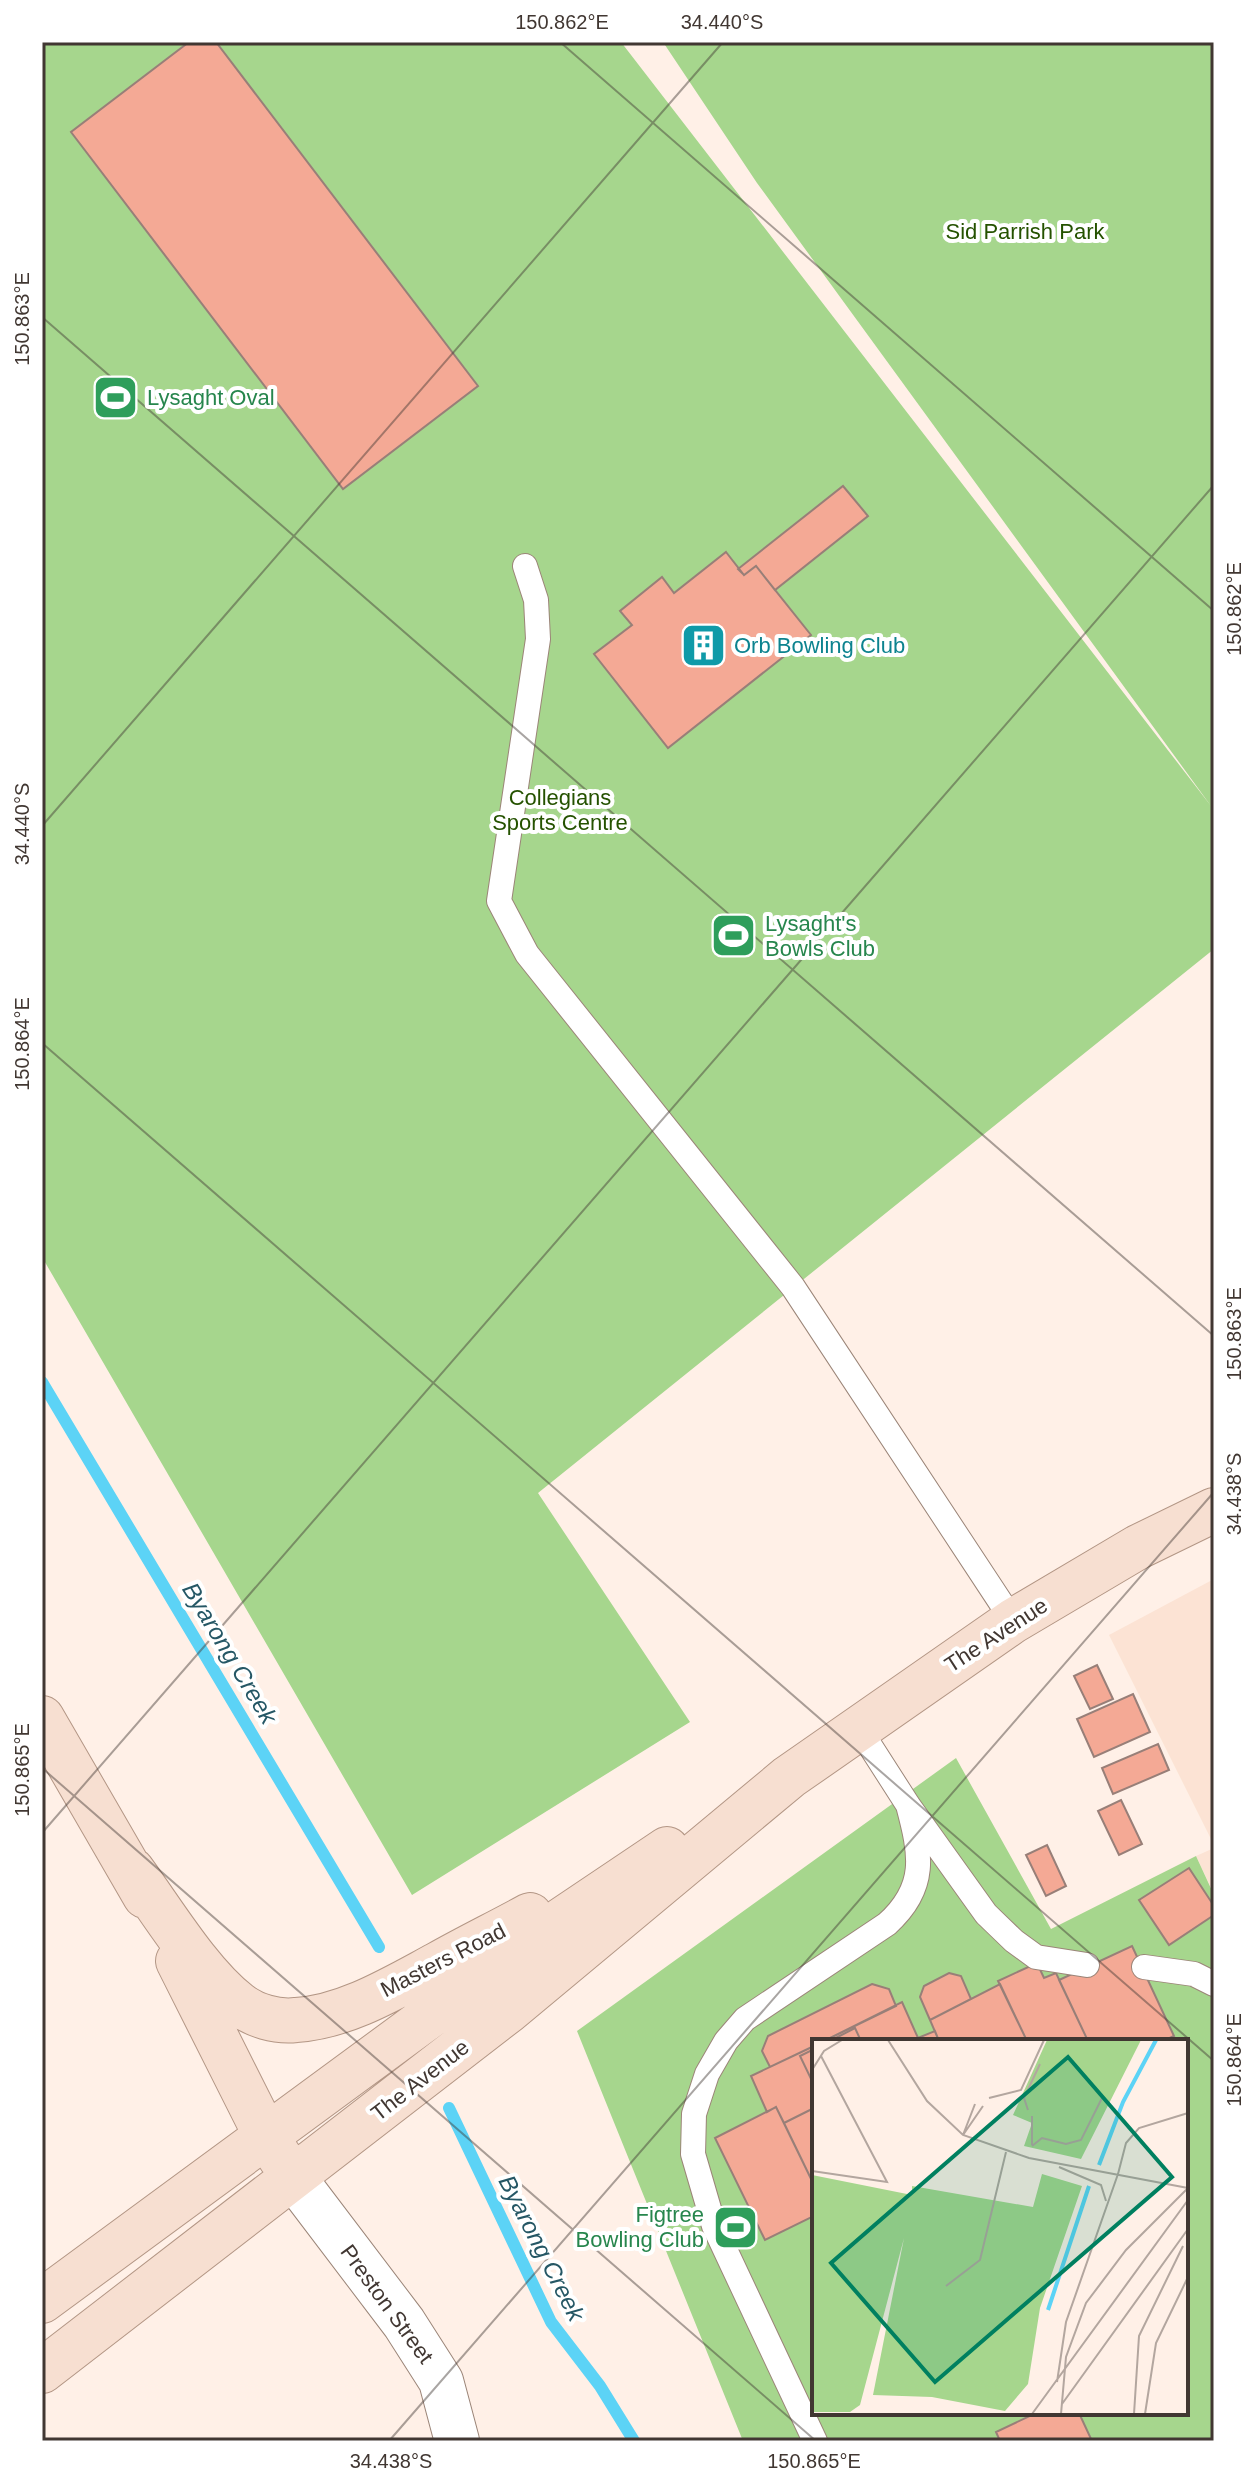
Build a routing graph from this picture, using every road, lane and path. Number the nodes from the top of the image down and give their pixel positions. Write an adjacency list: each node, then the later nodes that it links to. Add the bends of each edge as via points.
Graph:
1 (525, 566): 3 (lane, via 536,600 538,639 499,901 527,954 793,1287)
2 (1214, 1510): 3 (main road, The Avenue, via 1138,1547)
3 (1013, 1621): 5 (main road, The Avenue)
4 (42, 1718): 8 (main road, Masters Road)
5 (858, 1727): 6 (main road, The Avenue); 7 (lane)
6 (789, 1777): 8 (main road, Masters Road, via 403,1983 315,2018 277,2020 240,2004 209,1975); 12 (main road, The Avenue, via 605,1889); 13 (main road, The Avenue, via 520,2002)
7 (908, 1805): 9 (lane, via 976,1901 1014,1941 1036,1957); 17 (lane, via 920,1857 904,1907 887,1924 745,2019 707,2074 694,2114 693,2154 714,2226)
8 (132, 1870): 12 (main road, Masters Road)
9 (1087, 1965)
10 (1144, 1967): 11 (lane, via 1194,1974)
11 (1214, 1984)
12 (266, 2136): 13 (main road, Masters Road); 14 (main road, The Avenue)
13 (294, 2178): 15 (main road, The Avenue); 16 (street, Preston Street, via 404,2323 441,2381)
14 (42, 2301)
15 (42, 2371)
16 (457, 2441)
17 (815, 2441)

